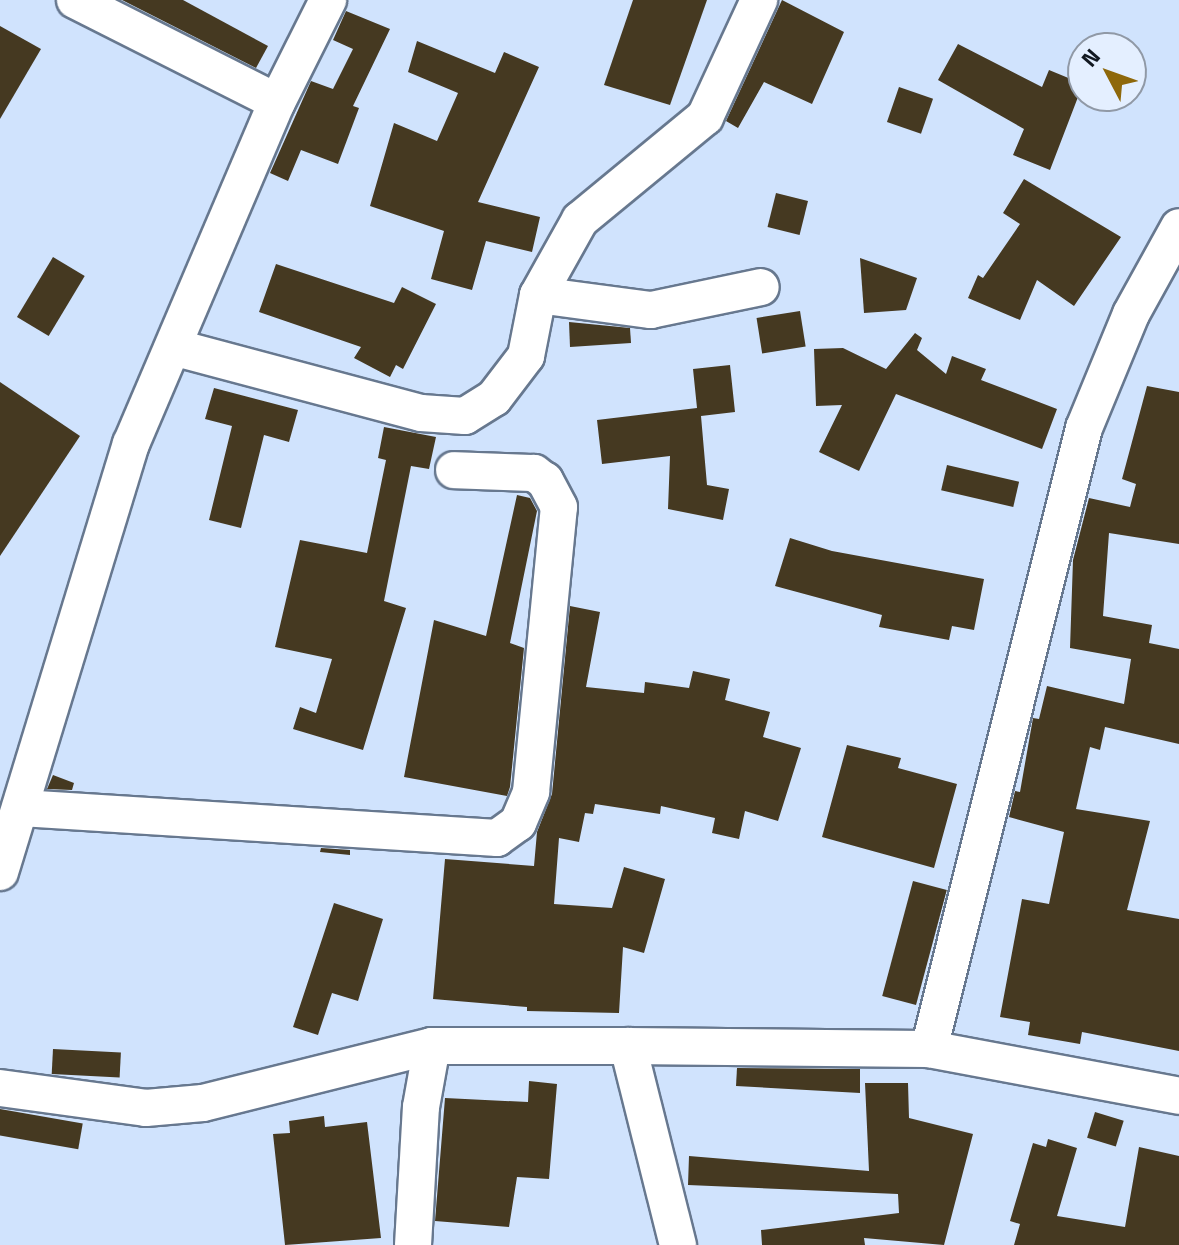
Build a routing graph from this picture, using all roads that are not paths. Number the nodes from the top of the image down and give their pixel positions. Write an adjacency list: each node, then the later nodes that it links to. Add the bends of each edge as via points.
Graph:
1 (75, 0): 4 (street)
2 (328, 0): 4 (street)
3 (759, 0): 7 (street, via 705,117 580,220)
4 (277, 102): 8 (street)
5 (1179, 227): 14 (street, via 1131,314 1084,428)
6 (761, 287): 7 (street, via 651,310)
7 (538, 295): 8 (street, via 526,356 494,398 465,416 421,413)
8 (173, 347): 10 (street, via 131,444)
9 (454, 470): 10 (street, via 534,473 545,481 559,507 531,792 518,823 497,838)
10 (21, 808): 11 (street)
11 (0, 872)
12 (432, 1046): 13 (street); 15 (street, via 203,1103 146,1108); 17 (street, via 421,1107)
13 (628, 1046): 14 (street); 18 (street)
14 (929, 1049): 16 (street)
15 (0, 1088)
16 (1179, 1096)
17 (413, 1245)
18 (678, 1245)

